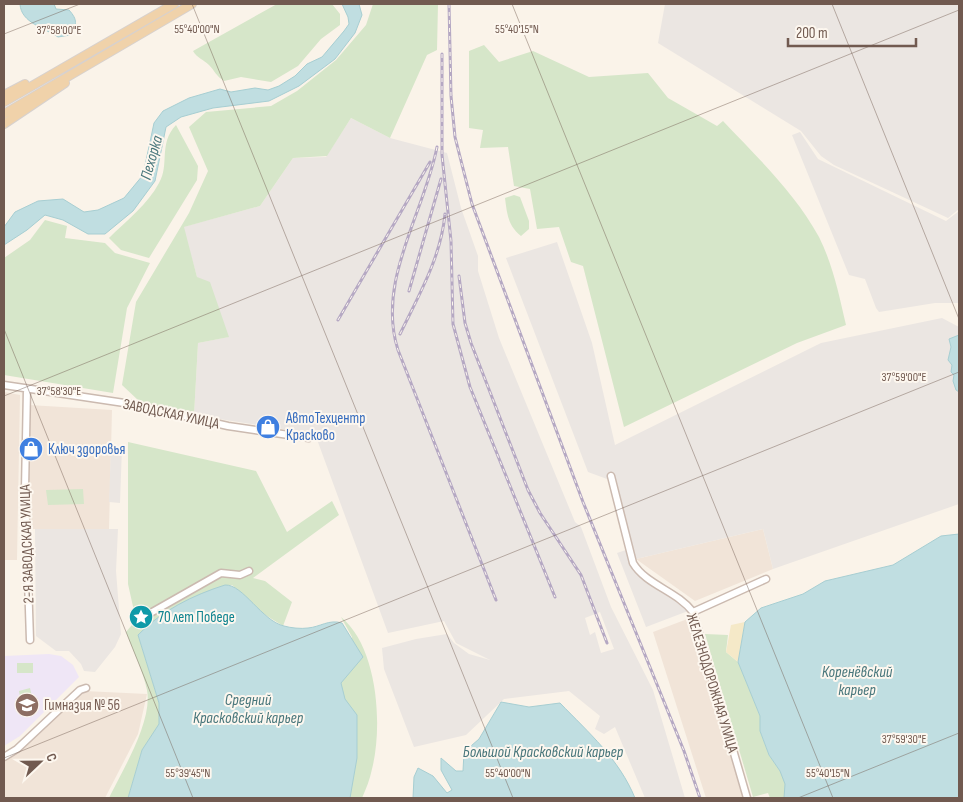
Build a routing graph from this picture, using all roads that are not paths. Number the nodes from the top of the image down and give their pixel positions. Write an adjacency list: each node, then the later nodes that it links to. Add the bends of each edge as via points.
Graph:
1 (174, 4): 3 (main road)
2 (188, 6): 4 (main road)
3 (100, 46): 5 (main road); 6 (main road)
4 (106, 55): 7 (main road); 8 (main road)
5 (4, 95)
6 (4, 102)
7 (4, 114)
8 (4, 124)
9 (4, 386): 10 (street, ЗАВОДСКАЯ УЛИЦА)
10 (27, 389): 11 (street, ЗАВОДСКАЯ УЛИЦА, via 124,403 228,426); 17 (street, 2-Я ЗАВОДСКАЯ УЛИЦА, via 25,490)
11 (309, 438)
12 (611, 476): 15 (street, ЖЕЛЕЗНОДОРОЖНАЯ УЛИЦА, via 633,563 641,574)
13 (249, 571): 16 (street, via 240,575 221,573 214,576 147,615)
14 (766, 579): 15 (street)
15 (693, 612): 20 (street, ЖЕЛЕЗНОДОРОЖНАЯ УЛИЦА)
16 (139, 623)
17 (30, 640)
18 (86, 688): 19 (street)
19 (4, 757)
20 (748, 798)

